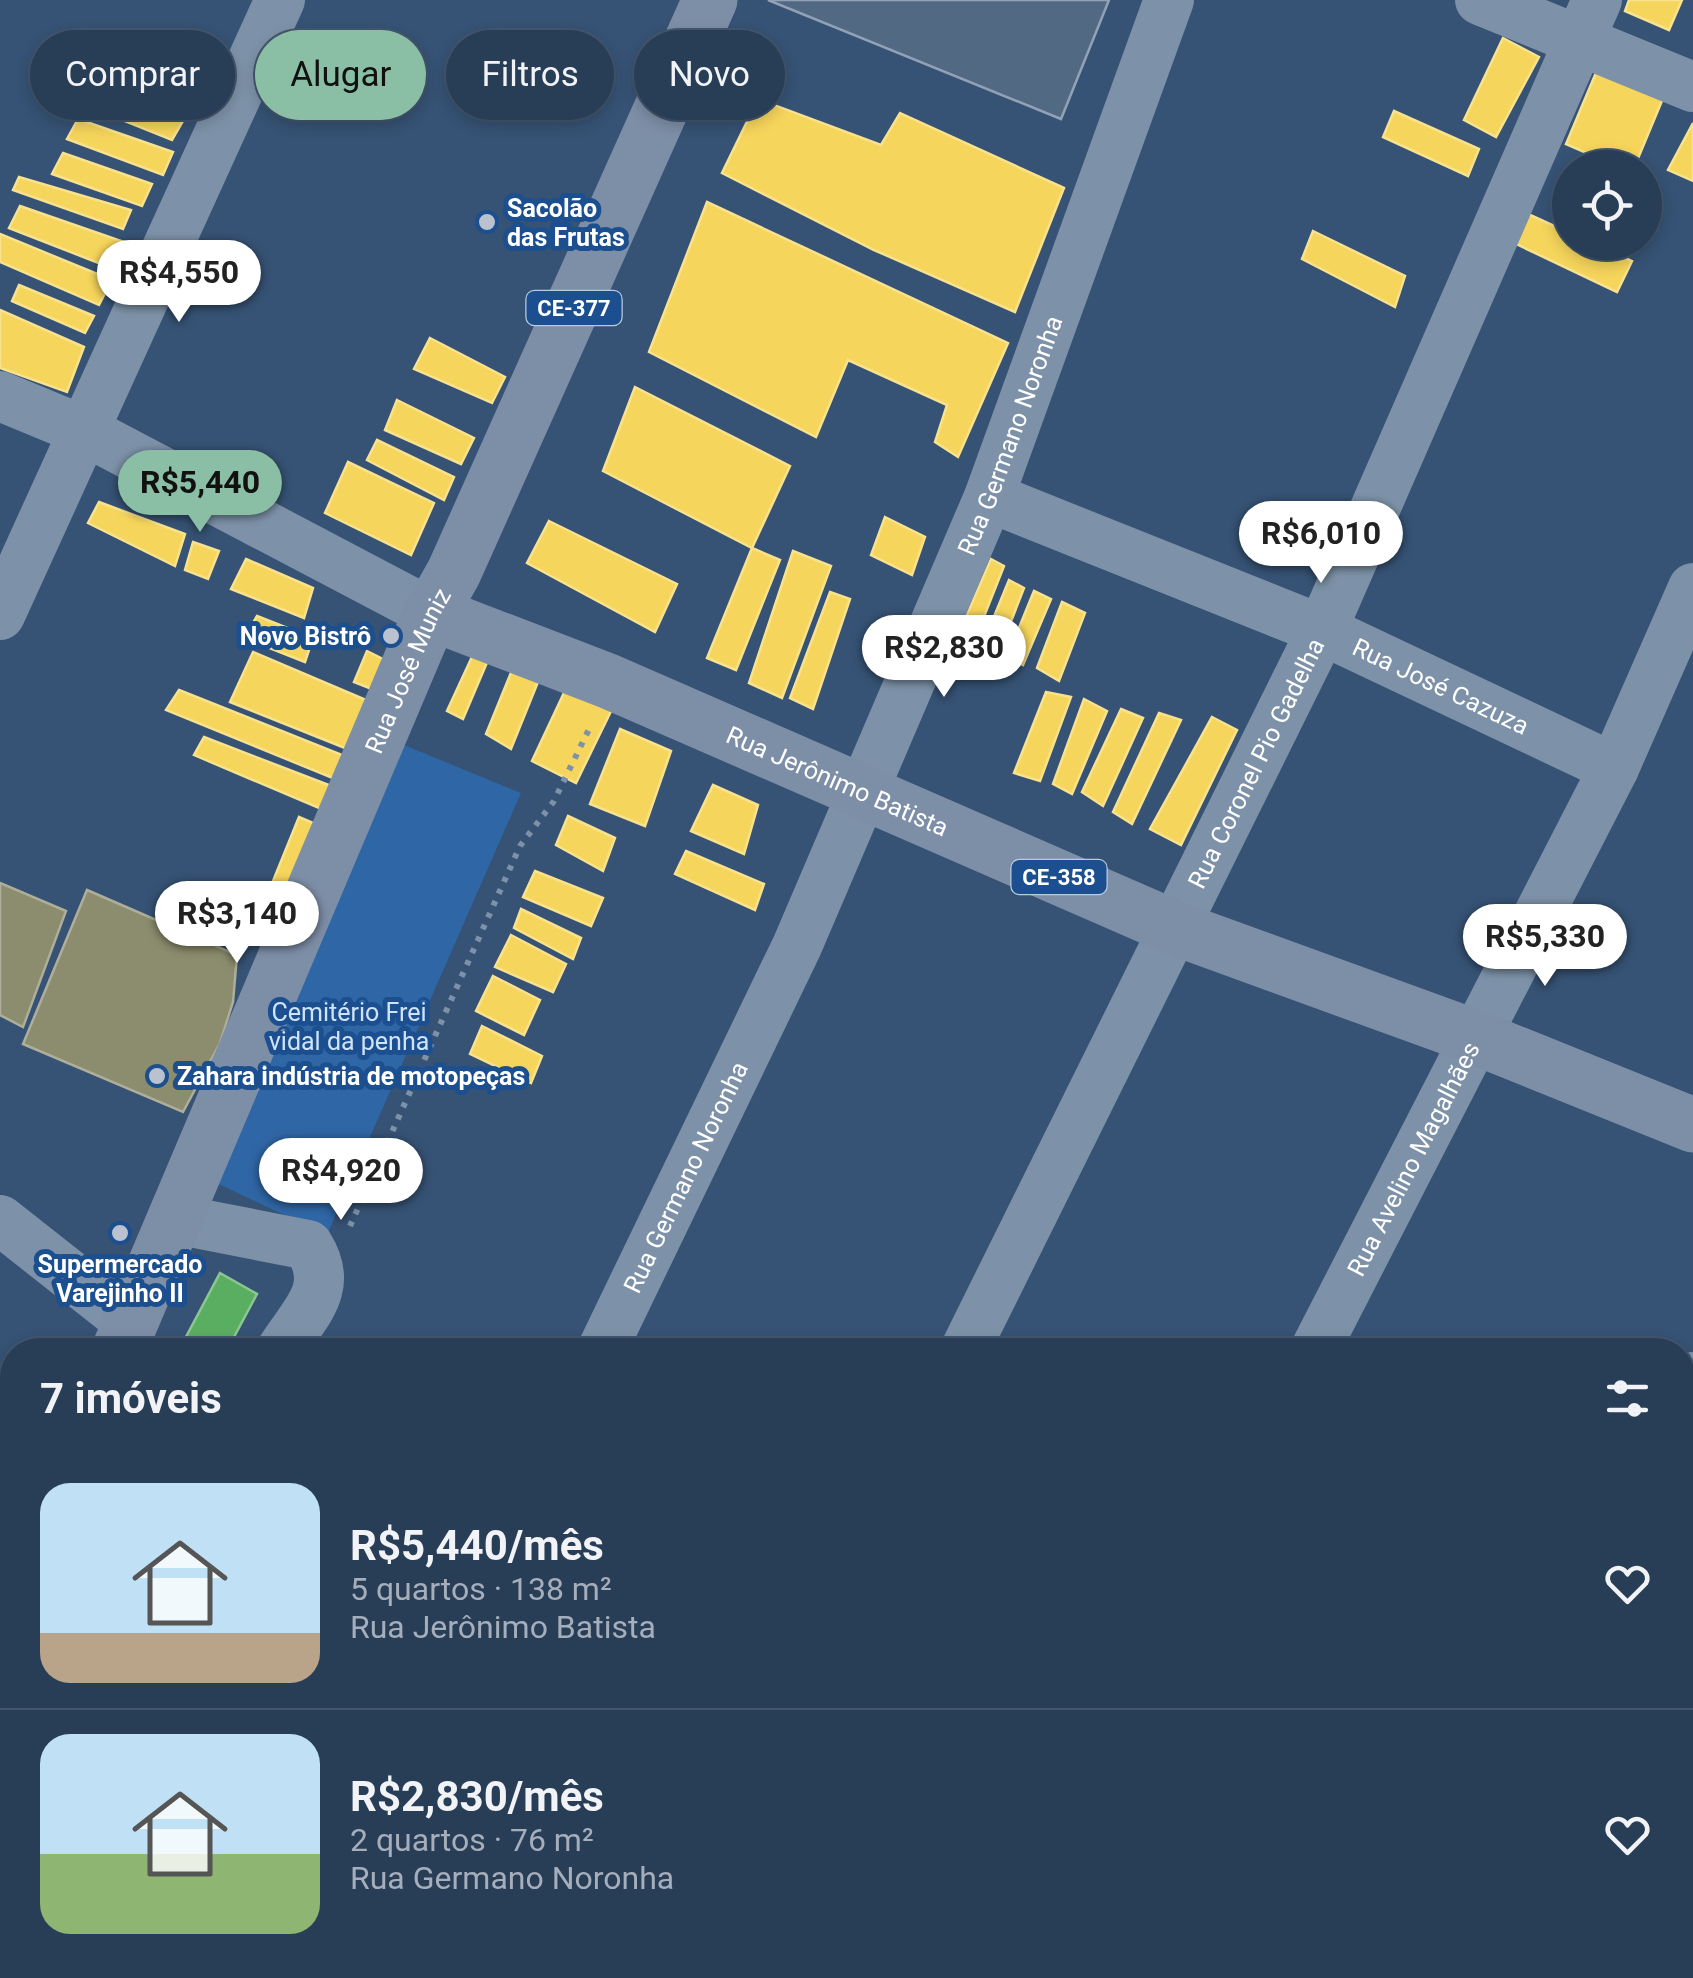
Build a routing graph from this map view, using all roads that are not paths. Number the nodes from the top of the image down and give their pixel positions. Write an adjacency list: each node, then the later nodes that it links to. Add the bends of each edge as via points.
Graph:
1 (280, 0): 8 (street)
2 (710, 0): 11 (main road, Rua José Muniz / CE-377)
3 (1169, 0): 9 (street, Rua Germano Noronha)
4 (1480, 0): 5 (street)
5 (1587, 21): 6 (street); 13 (street, Rua Coronel Pio Gadelha)
6 (1693, 87)
7 (0, 396): 8 (street, Rua Jerônimo Batista)
8 (87, 432): 11 (street, Rua Jerônimo Batista); 12 (street)
9 (988, 497): 13 (street, Rua José Cazuza); 15 (street, Rua Germano Noronha)
10 (1693, 588): 14 (street, Rua Avelino Magalhães)
11 (431, 613): 15 (main road, Rua Jerônimo Batista / CE-358, via 608,681); 19 (main road, Rua José Muniz)
12 (0, 616)
13 (1322, 630): 14 (street, Rua José Cazuza); 16 (street, Rua Coronel Pio Gadelha)
14 (1614, 768): 17 (street, Rua Avelino Magalhães)
15 (860, 792): 16 (main road, Rua Jerônimo Batista / CE-358); 23 (street, Rua Germano Noronha, via 797,946)
16 (1175, 928): 17 (main road, Rua Jerônimo Batista / CE-358); 24 (street, Rua Coronel Pio Gadelha)
17 (1476, 1037): 18 (main road, Rua Jerônimo Batista / CE-358); 25 (street, Rua Avelino Magalhães)
18 (1693, 1125)
19 (175, 1219): 21 (main road, Rua José Muniz); 22 (street, via 308,1245 320,1264 322,1286)
20 (0, 1220): 21 (street)
21 (126, 1337)
22 (289, 1338)
23 (608, 1338)
24 (971, 1338)
25 (1321, 1338)

